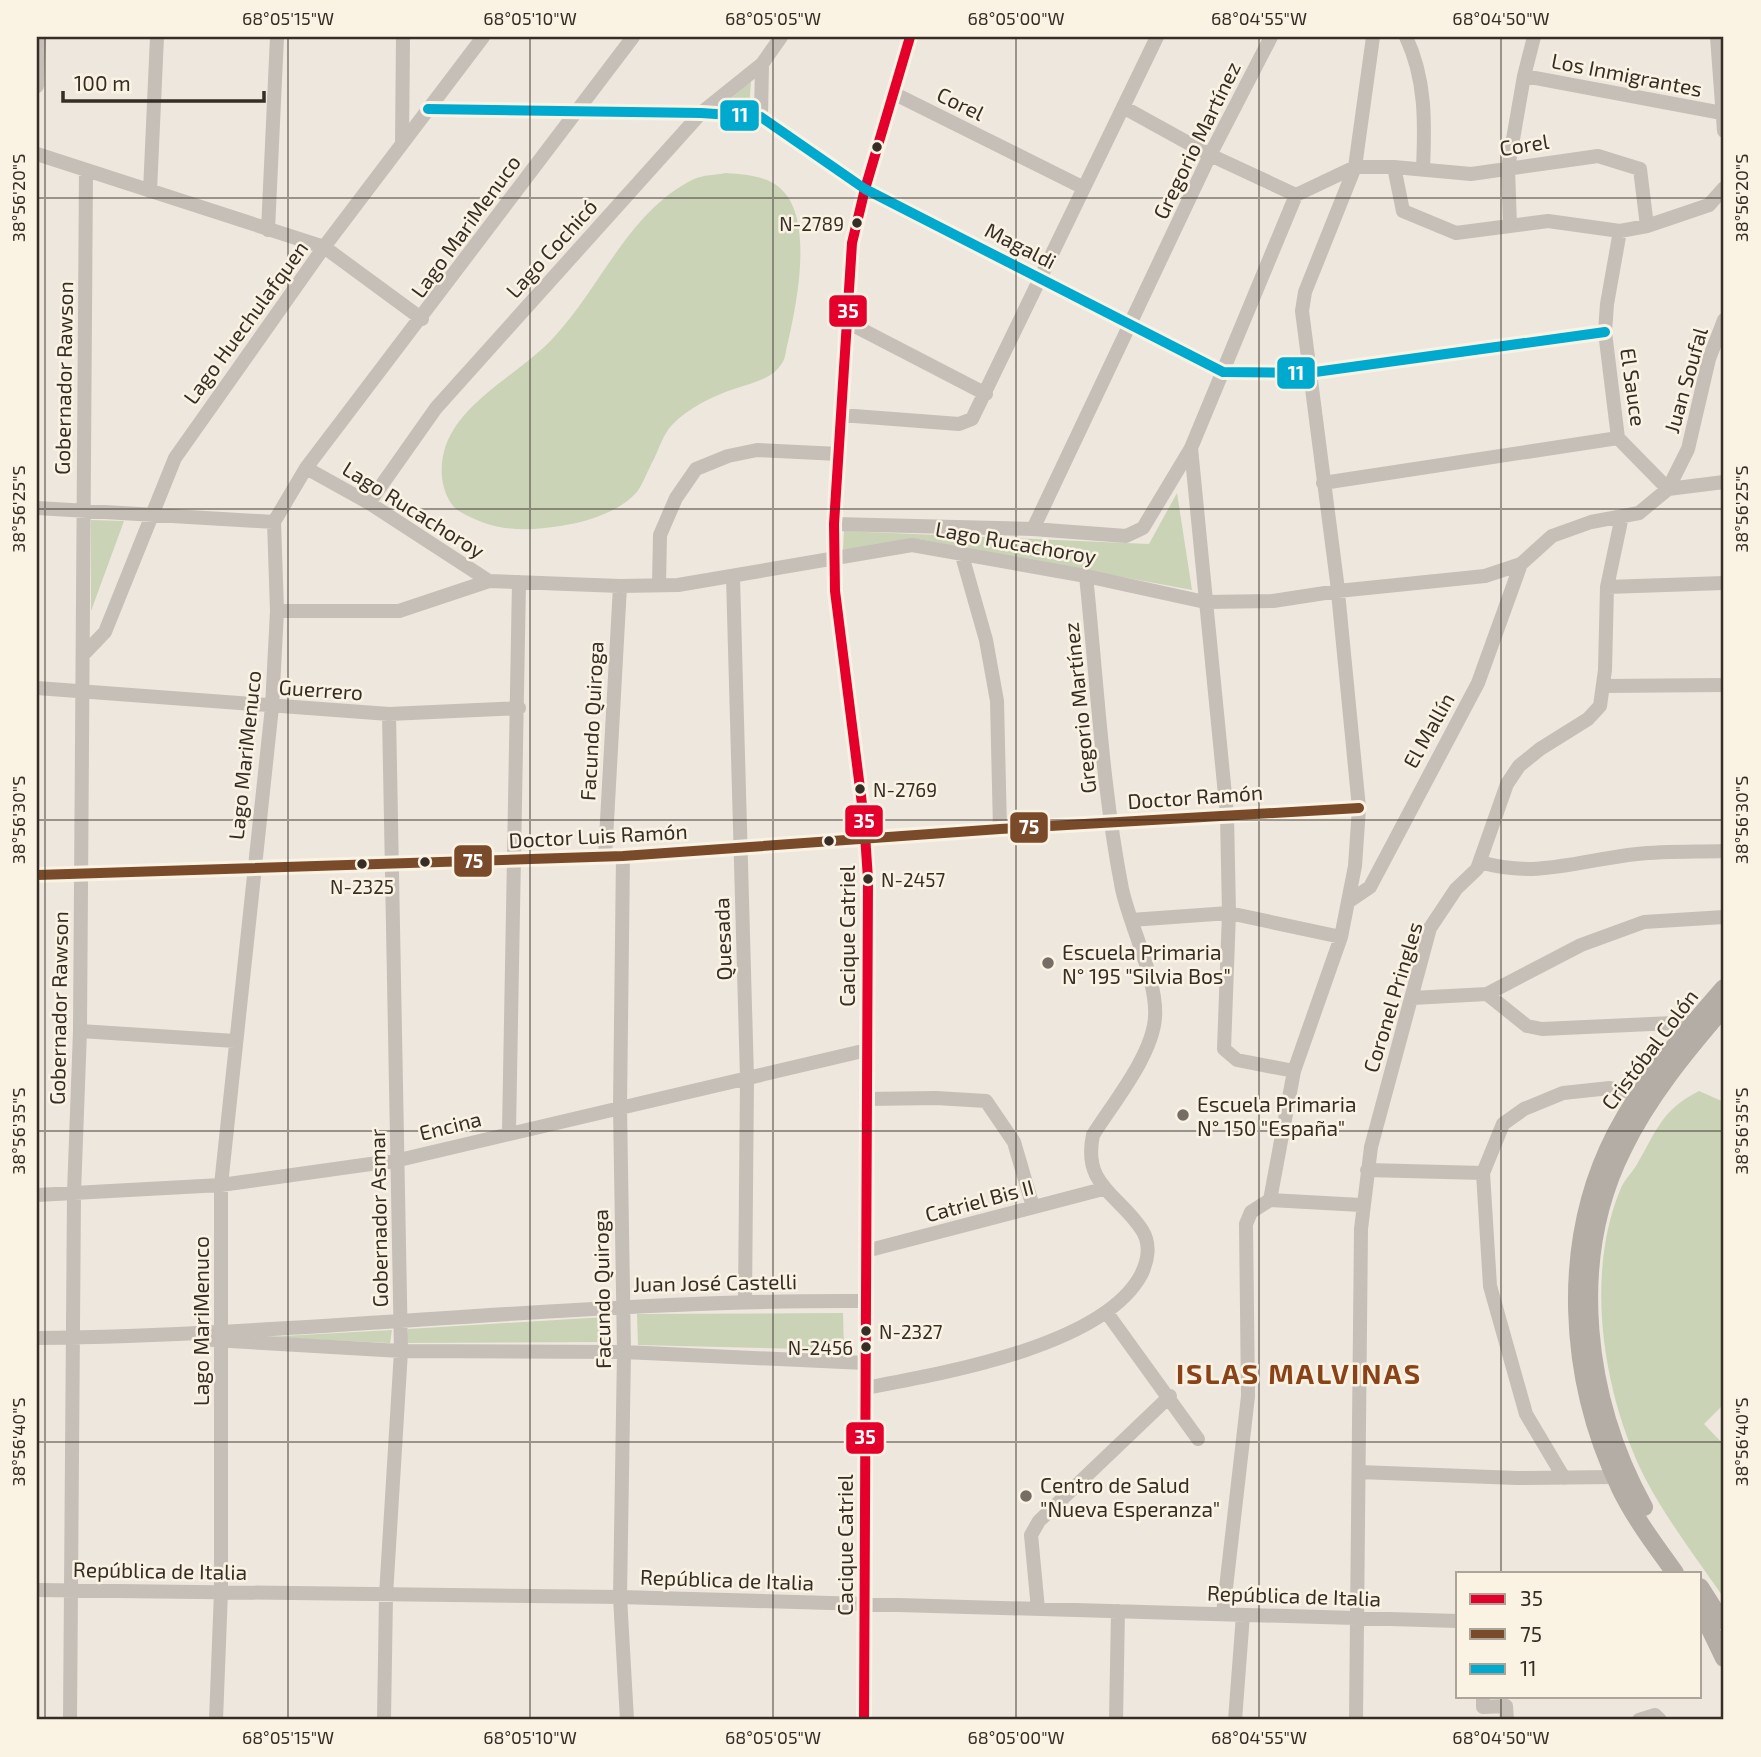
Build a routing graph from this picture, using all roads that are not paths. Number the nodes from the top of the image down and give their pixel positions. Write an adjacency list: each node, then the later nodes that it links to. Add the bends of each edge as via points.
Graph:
1 (39, 37): 17 (street)
2 (157, 37): 37 (street)
3 (277, 37): 41 (street)
4 (403, 37): 26 (street)
5 (483, 37): 20 (street, Lago Huechulafquen)
6 (634, 37): 21 (street, Lago MariMenuco)
7 (781, 37): 15 (street, Lago Cochicó)
8 (910, 37): 18 (street, Cacique Catriel)
9 (1157, 37): 19 (street)
10 (1271, 37): 28 (street, Gregorio Martínez)
11 (1373, 37): 29 (street)
12 (1406, 37): 32 (street, via 1419,64)
13 (1534, 37): 16 (street)
14 (1717, 37): 23 (street)
15 (762, 64): 22 (street, Lago Cochicó); 24 (street)
16 (1524, 76): 23 (street, Los Inmigrantes); 31 (street)
17 (37, 86)
18 (893, 93): 34 (street, Corel); 36 (street, Cacique Catriel)
19 (1123, 107): 28 (street); 34 (street)
20 (428, 109): 21 (street); 26 (street, Lago Huechulafquen)
21 (576, 111): 22 (street); 45 (street, Lago MariMenuco)
22 (701, 113): 24 (street); 61 (street, Lago Cochicó, via 436,408)
23 (1722, 113): 25 (street)
24 (761, 117): 36 (street, Magaldi)
25 (1724, 131)
26 (402, 144): 43 (street, Lago Huechulafquen)
27 (37, 154): 33 (street)
28 (1210, 155): 38 (street); 48 (street, Gregorio Martínez)
29 (1355, 167): 30 (street, Corel); 38 (street); 51 (street, via 1305,292 1302,311)
30 (1394, 167): 32 (street, Corel); 39 (street, via 1403,211 1456,233)
31 (1508, 168): 32 (street, Corel, via 1471,174); 39 (street); 40 (street, Corel, via 1598,156 1633,165 1642,176)
32 (1423, 169)
33 (86, 170): 37 (street); 63 (street, Gobernador Rawson)
34 (1084, 188): 44 (street)
35 (1724, 188): 40 (street, via 1709,205)
36 (864, 189): 44 (street, Magaldi); 47 (street, Cacique Catriel, via 852,243)
37 (149, 191): 41 (street)
38 (1296, 195): 50 (street)
39 (1510, 226): 42 (street, via 1548,221)
40 (1647, 226): 42 (street)
41 (268, 230): 43 (street)
42 (1620, 231): 49 (street, El Sauce)
43 (324, 247): 45 (street); 64 (street, Lago Huechulafquen, via 174,458)
44 (1041, 279): 48 (street, Magaldi); 52 (street)
45 (422, 319): 57 (street, Lago MariMenuco)
46 (1724, 320): 60 (street, Juan Soufal, via 1709,359 1688,449)
47 (847, 322): 52 (street); 53 (street, Cacique Catriel)
48 (1129, 325): 50 (street, Magaldi); 68 (street, Gregorio Martínez)
49 (1605, 332): 51 (street, Magaldi); 54 (street, El Sauce)
50 (1223, 372): 51 (street, Magaldi); 55 (street)
51 (1308, 373): 59 (street)
52 (986, 394): 53 (street, via 972,419 959,425)
53 (841, 415): 56 (street, Cacique Catriel)
54 (1618, 438): 59 (street); 60 (street, El Sauce)
55 (1191, 448): 68 (street, via 1143,528 1126,536); 81 (street)
56 (839, 454): 67 (street, Cacique Catriel); 77 (street, via 757,450 727,456 696,470 676,498 660,535)
57 (306, 468): 61 (street, Lago Rucachoroy); 66 (street, Lago MariMenuco)
58 (1724, 482): 60 (street)
59 (1323, 483): 80 (street)
60 (1668, 489): 65 (street, Lago Rucachoroy, via 1639,513)
61 (369, 503): 74 (street, Lago Rucachoroy)
62 (37, 508): 63 (street)
63 (83, 509): 64 (street); 83 (street, Gobernador Rawson)
64 (152, 514): 66 (street); 83 (street, Lago Huechulafquen, via 105,632)
65 (1622, 516): 71 (street, Lago Rucachoroy, via 1552,536); 79 (street, Coronel Pringles)
66 (274, 522): 82 (street, Lago MariMenuco)
67 (834, 524): 68 (street); 70 (street, Cacique Catriel)
68 (1033, 529)
69 (961, 552): 70 (street, Lago Rucachoroy, via 912,545); 72 (street, Lago Rucachoroy); 94 (street, via 986,640 997,701)
70 (834, 557): 73 (street, Lago Rucachoroy); 95 (street, Cacique Catriel)
71 (1521, 564): 80 (street, Lago Rucachoroy, via 1485,576); 106 (street, El Mallín, via 1478,683 1370,887)
72 (1086, 576): 81 (street, Lago Rucachoroy); 93 (street, Gregorio Martínez)
73 (733, 577): 77 (street, Lago Rucachoroy); 96 (street, Quesada)
74 (489, 581): 75 (street, Lago Rucachoroy); 82 (street, via 399,611)
75 (519, 582): 78 (street, Lago Rucachoroy); 89 (street)
76 (1724, 583): 79 (street)
77 (659, 584): 78 (street, Lago Rucachoroy)
78 (620, 586): 99 (street, Facundo Quiroga)
79 (1607, 587): 85 (street, Coronel Pringles)
80 (1338, 591): 81 (street, Lago Rucachoroy, via 1273,601); 91 (street)
81 (1205, 602): 92 (street)
82 (277, 611): 88 (street, Lago MariMenuco)
83 (83, 655): 87 (street, Gobernador Rawson)
84 (1724, 685): 85 (street)
85 (1604, 686): 101 (street, Coronel Pringles, via 1600,706 1588,719 1519,766 1507,784)
86 (37, 688): 87 (street, Guerrero)
87 (81, 690): 88 (street, Guerrero); 104 (street, Gobernador Rawson)
88 (272, 707): 90 (street, Guerrero); 103 (street, Lago MariMenuco)
89 (519, 709): 90 (street, Guerrero); 100 (street)
90 (389, 714): 102 (street, Gobernador Asmar)
91 (1359, 808): 92 (street, Doctor Ramón); 106 (street)
92 (1227, 815): 93 (street, Doctor Ramón); 107 (street)
93 (1111, 822): 94 (street, Doctor Ramón); 109 (street, Gregorio Martínez)
94 (1000, 829): 95 (street, Doctor Ramón)
95 (866, 838): 96 (street, Doctor Luis Ramón); 118 (street, Cacique Catriel)
96 (740, 848): 98 (street, Doctor Luis Ramón); 120 (street, Quesada)
97 (1724, 851): 101 (street, via 1636,854 1539,870 1508,870)
98 (623, 856): 99 (street, Doctor Luis Ramón); 123 (street, Facundo Quiroga)
99 (605, 857): 100 (street, Doctor Luis Ramón)
100 (515, 860): 102 (street, Doctor Luis Ramón); 124 (street)
101 (1480, 862): 113 (street, Coronel Pringles, via 1430,929)
102 (393, 864): 103 (street, Doctor Luis Ramón); 125 (street, Gobernador Asmar)
103 (254, 868): 104 (street, Doctor Luis Ramón); 117 (street, Lago MariMenuco)
104 (81, 873): 105 (street, Doctor Luis Ramón); 116 (street, Gobernador Rawson)
105 (37, 875)
106 (1348, 902): 110 (street)
107 (1229, 913): 109 (street); 110 (street); 119 (street, via 1224,1049 1237,1060)
108 (1724, 917): 112 (street, via 1644,922 1581,945)
109 (1131, 920): 129 (street, Gregorio Martínez, via 1147,968 1155,1018 1147,1049 1093,1135 1092,1166)
110 (1341, 937): 119 (street)
111 (1724, 988): 115 (main road, Cristóbal Colón)
112 (1487, 994): 113 (street); 115 (street, via 1527,1026 1542,1029)
113 (1412, 998): 126 (street, Coronel Pringles)
114 (1724, 1007): 154 (main road, Cristóbal Colón, via 1653,1097 1621,1151 1599,1216 1591,1282 1591,1349 1610,1428 1637,1494)
115 (1695, 1022): 121 (main road, Cristóbal Colón)
116 (80, 1031): 117 (street); 130 (street, Gobernador Rawson)
117 (235, 1041): 128 (street, Lago MariMenuco)
118 (867, 1050): 120 (street, Encina); 122 (street, Cacique Catriel)
119 (1294, 1071): 132 (street)
120 (747, 1078): 123 (street, Encina); 136 (street, Quesada)
121 (1640, 1094): 127 (street, via 1610,1088 1563,1093 1524,1109 1503,1124); 151 (main road, Cristóbal Colón, via 1615,1134 1593,1190 1578,1283 1582,1373)
122 (867, 1099): 134 (street, via 986,1101 1014,1142); 135 (street, Cacique Catriel)
123 (620, 1107): 124 (street, Encina); 138 (street, Facundo Quiroga)
124 (509, 1132): 125 (street, Encina)
125 (399, 1160): 128 (street, Encina); 140 (street, Gobernador Asmar)
126 (1367, 1170): 127 (street); 133 (street, Coronel Pringles)
127 (1483, 1173): 152 (street, via 1490,1286 1526,1414)
128 (221, 1185): 130 (street, Encina); 141 (street, Lago MariMenuco)
129 (1103, 1189): 134 (street, Catriel Bis II); 139 (street, via 1142,1230 1148,1247 1146,1265 1132,1291)
130 (74, 1193): 131 (street, Encina); 142 (street, Gobernador Rawson)
131 (37, 1195)
132 (1270, 1200): 133 (street); 165 (street, via 1251,1212 1246,1224 1248,1396)
133 (1362, 1205): 150 (street, Coronel Pringles)
134 (1033, 1207): 135 (street, Catriel Bis II)
135 (866, 1251): 137 (street, Cacique Catriel)
136 (745, 1300): 137 (street, Juan José Castelli); 138 (street, Juan José Castelli)
137 (866, 1301): 146 (street, Cacique Catriel)
138 (623, 1305): 140 (street, Juan José Castelli); 145 (street, Facundo Quiroga)
139 (1107, 1312): 147 (street, via 1050,1340 973,1367); 148 (street)
140 (400, 1321): 141 (street, Juan José Castelli); 144 (street, Gobernador Asmar)
141 (221, 1336): 142 (street, Juan José Castelli); 144 (street, Juan José Castelli); 157 (street, Lago MariMenuco)
142 (74, 1337): 143 (street, Juan José Castelli); 155 (street, Gobernador Rawson)
143 (37, 1338)
144 (401, 1352): 145 (street, Juan José Castelli); 158 (street, Gobernador Asmar)
145 (624, 1352): 146 (street, Juan José Castelli); 159 (street, Facundo Quiroga)
146 (865, 1363): 147 (street, Cacique Catriel)
147 (865, 1388): 162 (street, Cacique Catriel)
148 (1170, 1396): 149 (street); 163 (street, via 1039,1521 1031,1535)
149 (1198, 1438)
150 (1359, 1472): 152 (street); 167 (street, Coronel Pringles)
151 (1615, 1477): 152 (street); 153 (main road, Cristóbal Colón)
152 (1564, 1478)
153 (1674, 1572)
154 (1689, 1572)
155 (72, 1589): 156 (street, República de Italia); 157 (street, República de Italia); 172 (street, Gobernador Rawson)
156 (37, 1590)
157 (221, 1591): 158 (street, República de Italia); 173 (street, Lago MariMenuco)
158 (386, 1595): 159 (street, República de Italia); 174 (street, Gobernador Asmar)
159 (620, 1597): 162 (street, República de Italia); 175 (street, Facundo Quiroga)
160 (1702, 1597): 169 (main road)
161 (1702, 1599): 170 (main road)
162 (865, 1604): 163 (street, República de Italia); 176 (street, Cacique Catriel)
163 (1038, 1609): 164 (street, República de Italia)
164 (1118, 1611): 165 (street, República de Italia); 177 (street)
165 (1223, 1614): 166 (street, República de Italia)
166 (1243, 1615): 167 (street, República de Italia); 178 (street)
167 (1357, 1618): 168 (street, República de Italia); 179 (street, Coronel Pringles)
168 (1456, 1620)
169 (1724, 1626)
170 (1724, 1658)
171 (1483, 1698): 180 (street, via 1482,1707 1506,1706)
172 (70, 1720)
173 (216, 1720)
174 (384, 1720)
175 (627, 1720)
176 (864, 1720)
177 (1116, 1720)
178 (1235, 1720)
179 (1356, 1720)
180 (1507, 1720)
181 (1639, 1720): 182 (street, via 1656,1715)
182 (1660, 1720)

